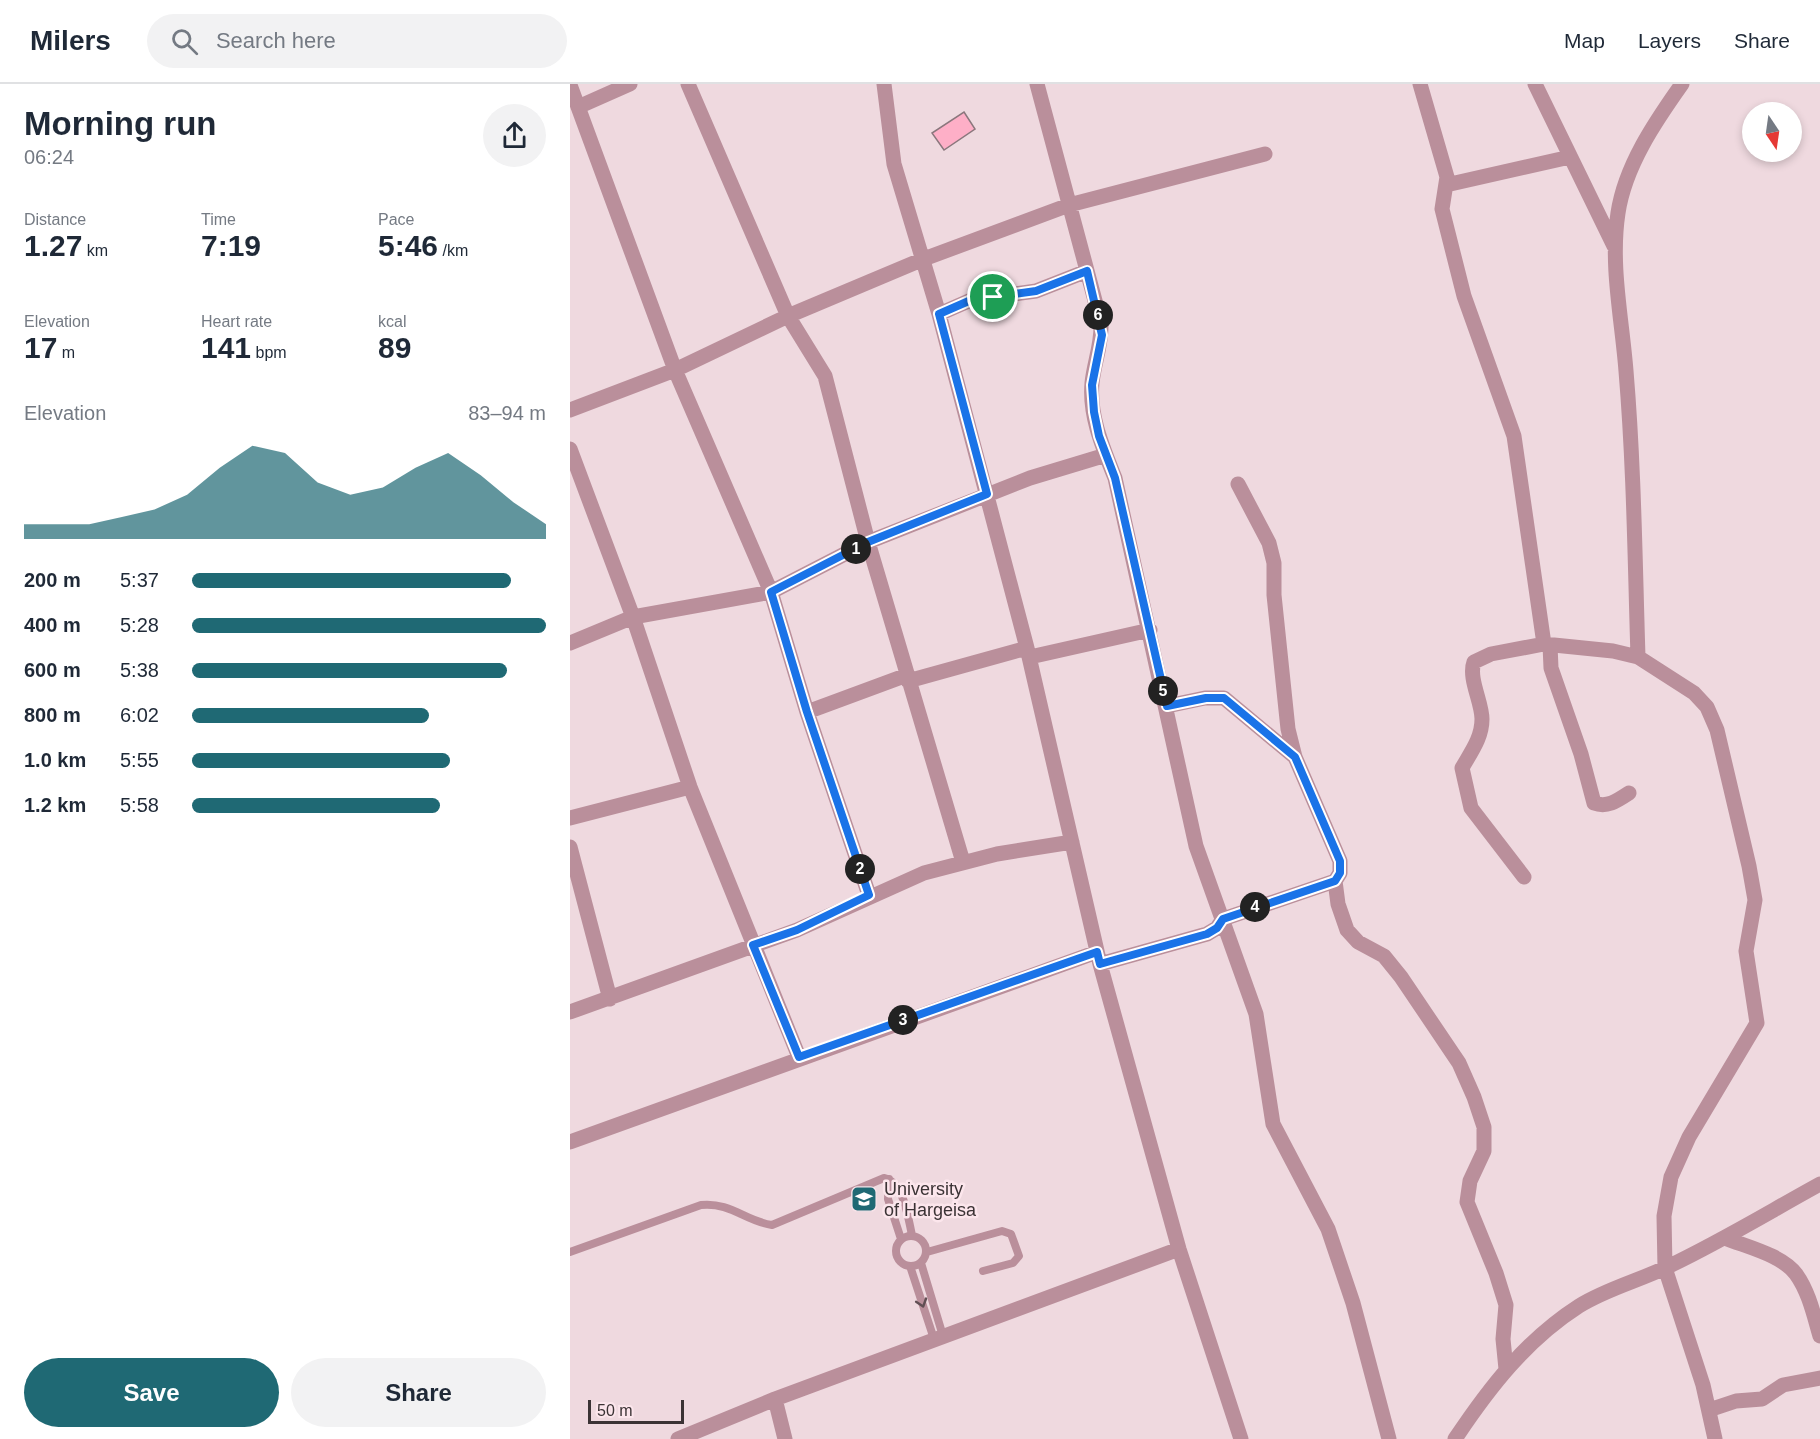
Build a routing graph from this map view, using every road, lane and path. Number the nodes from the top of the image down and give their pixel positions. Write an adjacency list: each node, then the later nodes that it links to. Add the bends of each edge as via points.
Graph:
1 (630, 84): 9 (street)
2 (688, 84): 18 (street)
3 (884, 84): 15 (street, via 894,164)
4 (1037, 84): 13 (street)
5 (1420, 84): 12 (street)
6 (1535, 84): 11 (street)
7 (1682, 84): 14 (street, via 1633,165 1618,211)
8 (570, 85): 9 (street)
9 (578, 108): 19 (street)
10 (1265, 154): 13 (street)
11 (1570, 157): 12 (street); 14 (street)
12 (1446, 185): 30 (street, via 1442,209 1464,296 1514,436)
13 (1069, 205): 15 (street); 16 (street)
14 (1614, 248): 32 (street, via 1626,373)
15 (921, 260): 17 (street); 18 (street)
16 (1087, 271): 17 (street, via 1036,291 971,300); 22 (street, via 1101,323 1092,385 1099,436)
17 (939, 314): 24 (street)
18 (788, 316): 19 (street); 25 (street, via 825,376)
19 (675, 370): 20 (street); 26 (street)
20 (570, 410)
21 (570, 449): 27 (street)
22 (1106, 455): 24 (street); 28 (street, via 1115,478)
23 (1238, 484): 36 (street, via 1269,543 1274,563 1288,729)
24 (987, 494): 25 (street); 31 (street)
25 (868, 542): 26 (street); 33 (street)
26 (771, 592): 27 (street); 35 (street)
27 (633, 617): 29 (street); 37 (street)
28 (1150, 630): 31 (street); 34 (street)
29 (570, 643)
30 (1547, 645): 32 (street); 38 (street, via 1593,802 1613,803); 43 (street, via 1491,654 1474,662 1482,719 1479,737 1462,768 1471,808)
31 (1029, 652): 33 (street); 40 (street)
32 (1638, 657): 63 (street, via 1694,693 1707,707 1717,730 1755,900 1746,951 1757,1023 1689,1137 1671,1177 1664,1216)
33 (908, 678): 35 (street); 42 (street)
34 (1167, 706): 36 (street, via 1224,698); 46 (street, via 1196,846)
35 (807, 712): 45 (street)
36 (1295, 757): 44 (street, via 1340,861)
37 (690, 787): 39 (street); 47 (street)
38 (1629, 794)
39 (570, 818)
40 (1072, 842): 42 (street); 48 (street)
41 (570, 847): 49 (street)
42 (963, 862): 45 (street)
43 (1524, 877)
44 (1335, 881): 46 (street); 67 (street, via 1347,930 1358,942 1384,956 1401,977 1459,1063 1474,1097 1484,1127 1484,1151 1470,1181 1467,1202 1506,1305)
45 (869, 895): 47 (street, via 797,930)
46 (1223, 919): 48 (street, via 1207,934); 74 (street, via 1256,1014 1273,1124 1328,1229 1353,1303)
47 (753, 945): 49 (street); 51 (street)
48 (1098, 958): 51 (street); 58 (street)
49 (610, 999): 50 (street)
50 (570, 1012)
51 (799, 1057): 52 (street)
52 (570, 1142)
53 (889, 1179): 55 (lane, via 901,1195); 57 (lane, via 888,1199); 59 (lane, via 877,1179 772,1225 716,1203 701,1204)
54 (1820, 1184): 56 (street)
55 (912, 1235): 57 (lane); 60 (lane, via 923,1241)
56 (1725, 1238): 63 (street); 65 (street, via 1785,1263 1796,1273)
57 (901, 1239): 62 (lane, via 896,1256)
58 (1179, 1250): 66 (street); 73 (street)
59 (570, 1252)
60 (927, 1252): 61 (lane); 64 (lane, via 1002,1231 1011,1234 1019,1256 1013,1263)
61 (921, 1263): 62 (lane); 66 (lane)
62 (910, 1266): 66 (lane, one-way to 66)
63 (1665, 1268): 67 (street, via 1581,1305); 70 (street)
64 (983, 1271)
65 (1820, 1336)
66 (939, 1338): 69 (street)
67 (1506, 1369): 75 (street)
68 (1820, 1378): 70 (street, via 1783,1385 1762,1399 1736,1401)
69 (776, 1399): 71 (street); 72 (street)
70 (1709, 1410): 76 (street)
71 (678, 1439)
72 (785, 1439)
73 (1241, 1439)
74 (1389, 1439)
75 (1455, 1439)
76 (1715, 1439)

